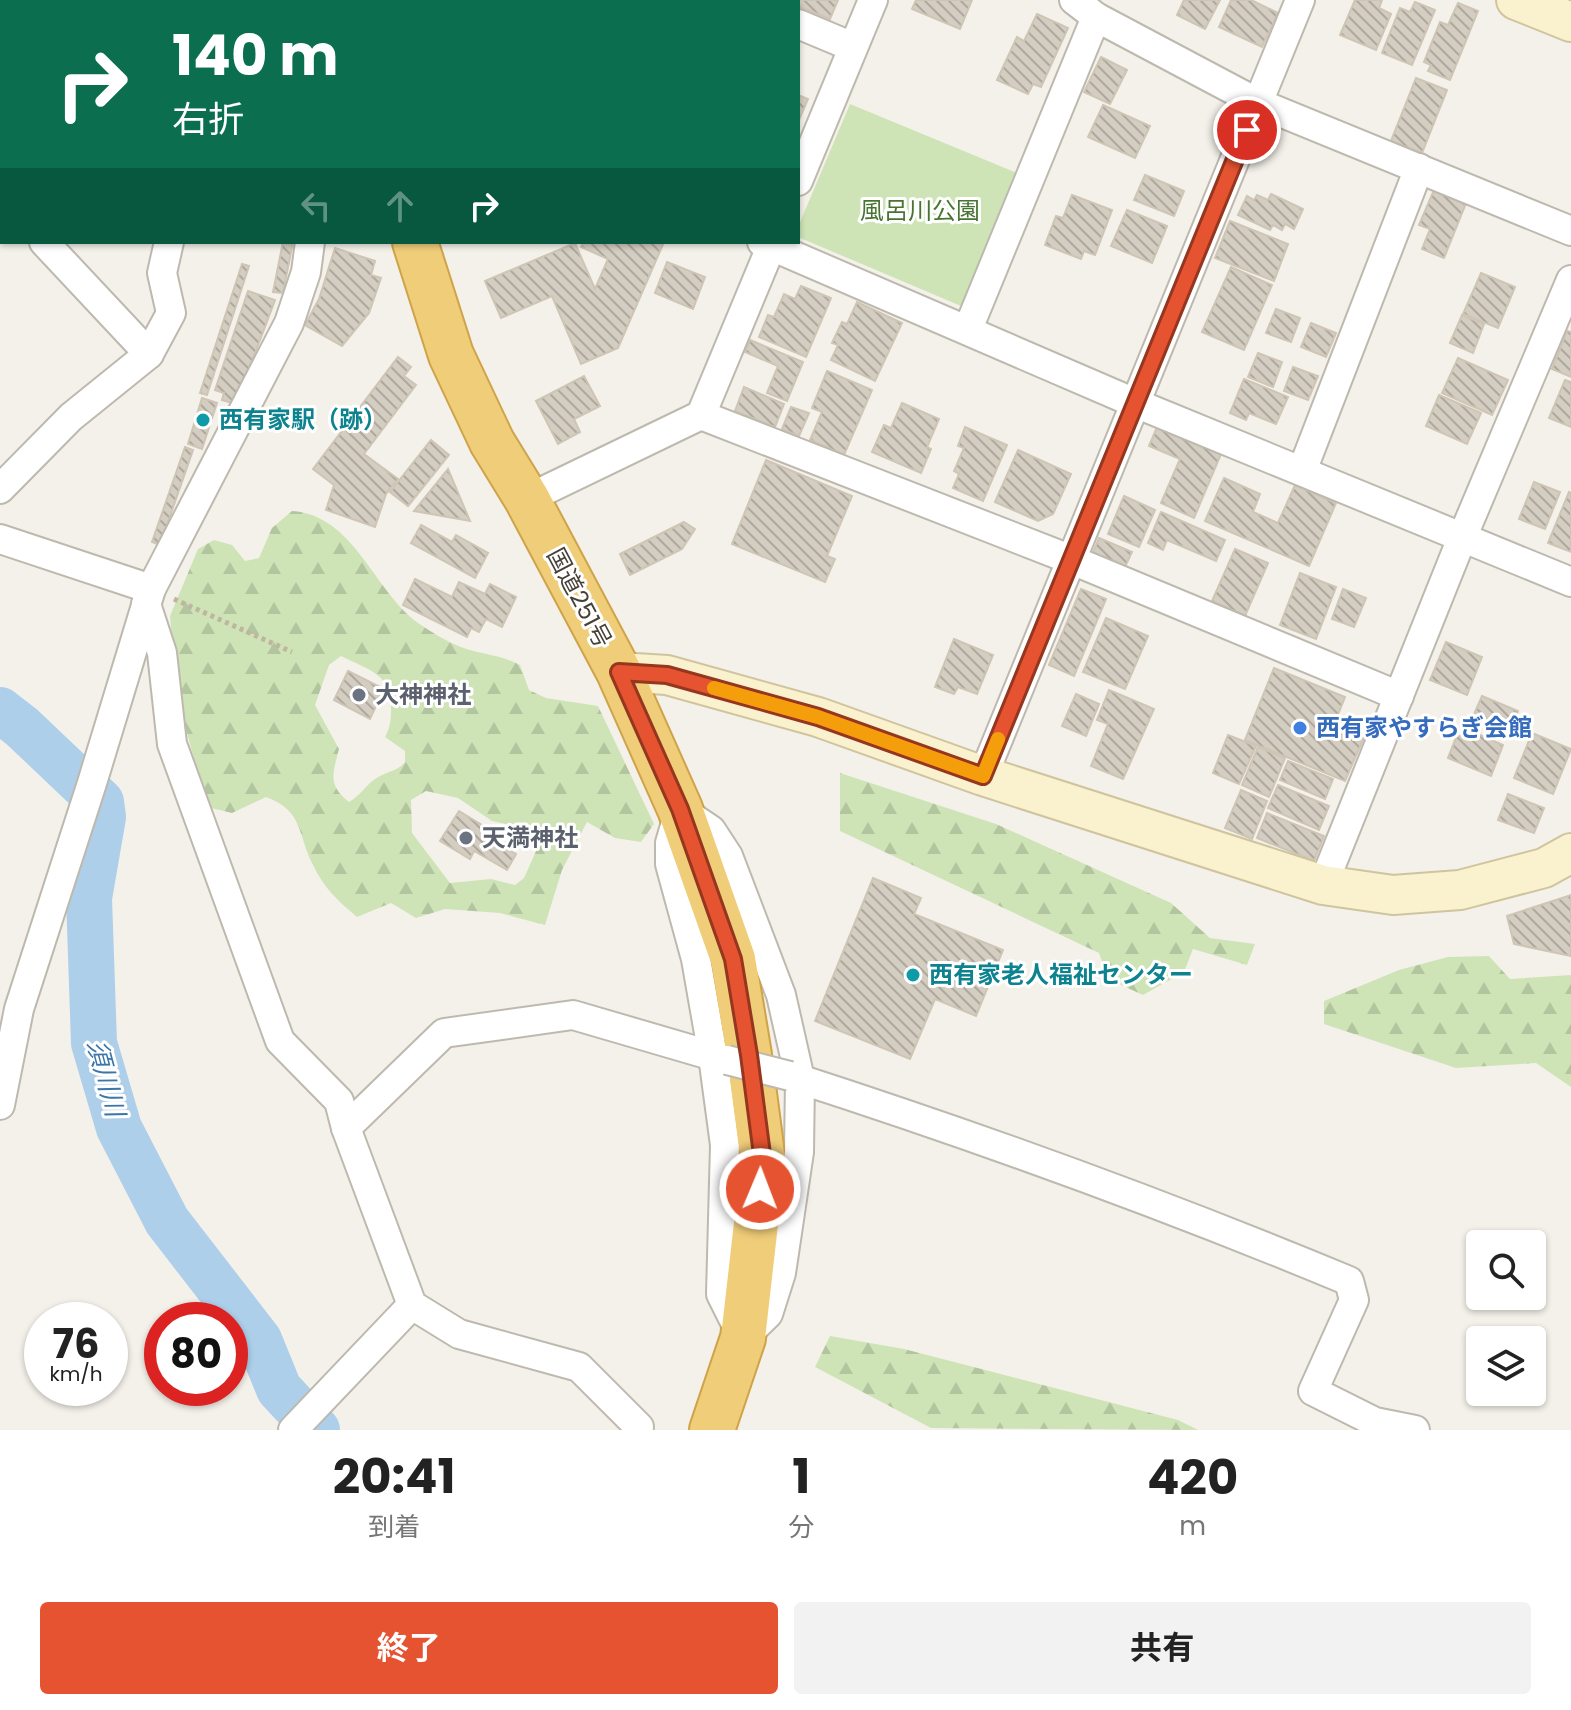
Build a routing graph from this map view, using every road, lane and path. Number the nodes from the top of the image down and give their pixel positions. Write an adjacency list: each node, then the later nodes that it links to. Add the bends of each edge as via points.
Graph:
1 (873, 0): 8 (street)
2 (1074, 0): 5 (street)
3 (1300, 0): 9 (street)
4 (1516, 0): 6 (street)
5 (1096, 17): 9 (street); 20 (street)
6 (1571, 22)
7 (800, 25): 8 (street)
8 (853, 47): 11 (street)
9 (1258, 103): 10 (street); 22 (street)
10 (1419, 168): 12 (street); 24 (street)
11 (800, 176)
12 (1571, 231)
13 (46, 244): 21 (street)
14 (169, 244): 21 (street, via 162,273 171,313)
15 (310, 244): 31 (street, via 289,323)
16 (416, 244): 26 (highway, 国道251号, via 451,355 492,442)
17 (769, 244): 23 (street)
18 (771, 244): 20 (street)
19 (1568, 296): 27 (street)
20 (968, 329): 22 (street)
21 (149, 354): 25 (street, via 71,417)
22 (1135, 403): 24 (street); 29 (street)
23 (701, 415): 26 (street); 29 (street)
24 (1302, 471): 27 (street)
25 (0, 489)
26 (527, 499): 33 (highway, 国道251号)
27 (1462, 538): 30 (street); 34 (street)
28 (0, 539): 31 (street)
29 (1072, 560): 34 (street); 35 (street)
30 (1571, 582)
31 (149, 596): 32 (path); 41 (street, via 19,1009); 42 (street, via 162,653 172,744 280,1041 339,1101)
32 (292, 652)
33 (619, 672): 35 (street, via 667,675 818,717); 36 (highway, 国道251号)
34 (1399, 696): 38 (street)
35 (983, 776): 38 (street)
36 (680, 809): 39 (street, via 670,864); 40 (street, via 711,830 728,856 781,995); 44 (highway, 国道251号, via 733,959 763,1162)
37 (1571, 853): 38 (street, via 1544,868 1460,890 1393,895)
38 (1323, 885)
39 (720, 1058): 40 (street, bridge); 42 (street, via 573,1015 444,1033); 44 (street, via 725,1145 721,1294)
40 (795, 1078): 44 (street, via 799,1152 781,1273 768,1314); 48 (street, via 1185,1215 1349,1281 1354,1300 1313,1391 1375,1422)
41 (0, 1105)
42 (346, 1128): 43 (street)
43 (412, 1305): 45 (street); 46 (street, via 459,1334 579,1367)
44 (743, 1338): 47 (highway, 国道251号)
45 (300, 1423)
46 (639, 1427)
47 (712, 1430)
48 (1415, 1430)

